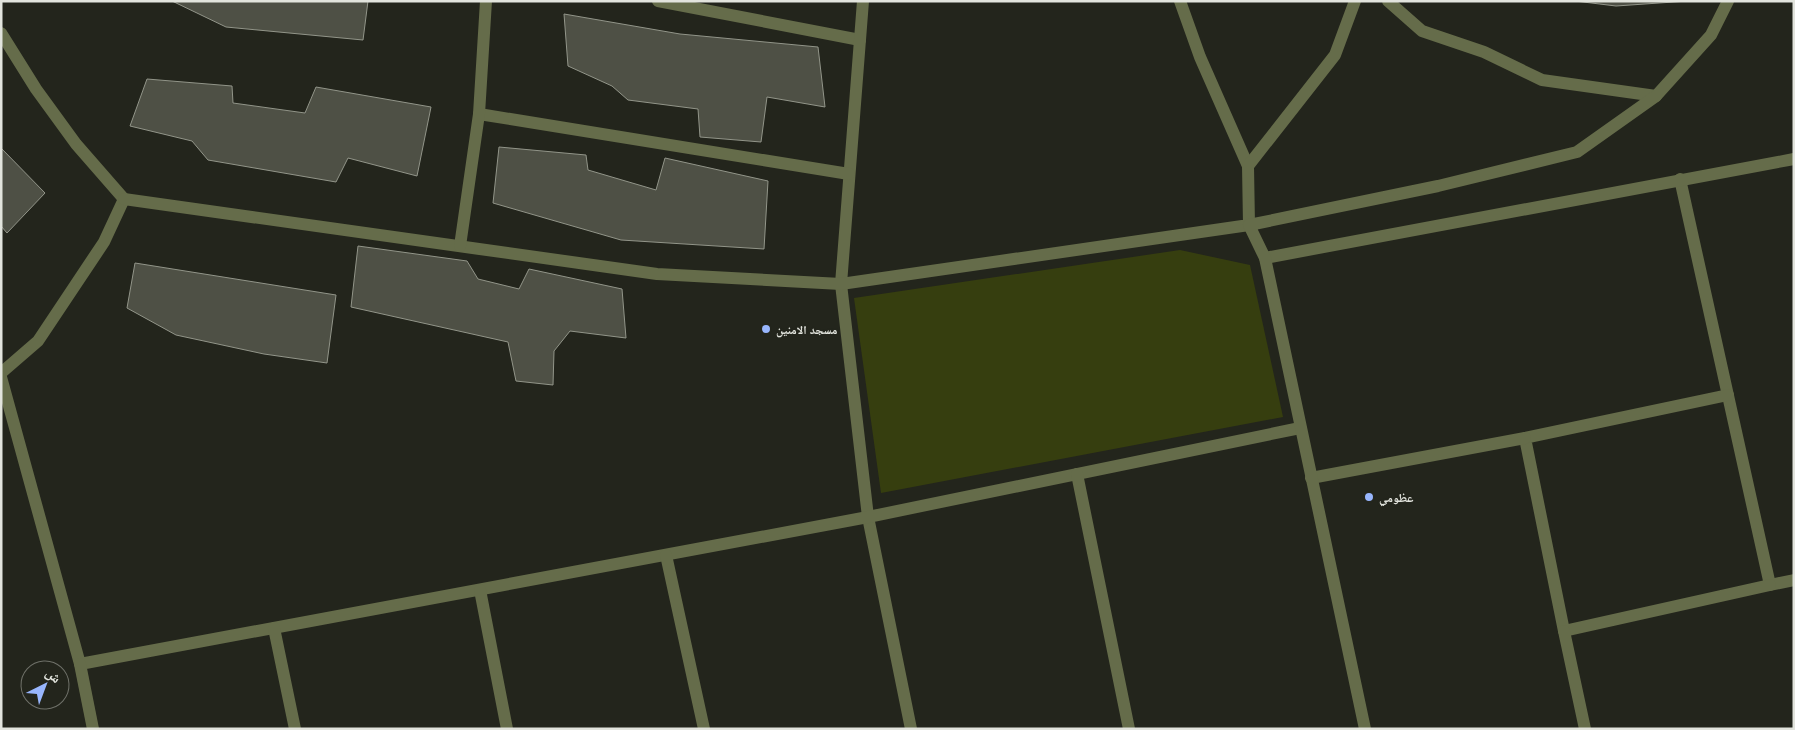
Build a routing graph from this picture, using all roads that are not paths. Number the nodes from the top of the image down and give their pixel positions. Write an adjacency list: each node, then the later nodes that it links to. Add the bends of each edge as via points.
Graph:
1 (486, 1): 11 (street)
2 (658, 1): 9 (street)
3 (863, 1): 9 (street)
4 (1180, 1): 13 (street, via 1200,58)
5 (1355, 1): 13 (street, via 1335,56)
6 (1388, 1): 10 (street, via 1422,31 1484,52 1542,80)
7 (1728, 1): 10 (street, via 1711,35)
8 (1, 33): 16 (street, via 76,144)
9 (860, 40): 14 (street)
10 (1656, 96): 17 (street, via 1576,152 1438,186)
11 (479, 114): 14 (street); 18 (street)
12 (1794, 159): 15 (street)
13 (1248, 166): 17 (street)
14 (849, 174): 20 (street)
15 (1680, 179): 19 (street); 23 (street)
16 (124, 199): 18 (street); 21 (street, via 104,242 38,341)
17 (1249, 225): 19 (street); 20 (street)
18 (460, 246): 20 (street, via 657,274)
19 (1265, 258): 24 (street)
20 (841, 284): 28 (street)
21 (1, 373)
22 (1, 377): 35 (street)
23 (1728, 395): 25 (street); 31 (street)
24 (1300, 428): 26 (street); 27 (street)
25 (1525, 438): 27 (street); 34 (street)
26 (1077, 474): 28 (street); 41 (street)
27 (1311, 478): 42 (street)
28 (868, 517): 29 (street); 40 (street)
29 (666, 555): 32 (street); 39 (street)
30 (1794, 580): 31 (street)
31 (1770, 585): 34 (street)
32 (480, 590): 33 (street); 38 (street)
33 (274, 628): 35 (street); 37 (street)
34 (1564, 631): 43 (street)
35 (80, 664): 36 (street)
36 (93, 729)
37 (295, 729)
38 (507, 729)
39 (704, 729)
40 (911, 729)
41 (1128, 729)
42 (1364, 729)
43 (1585, 729)

